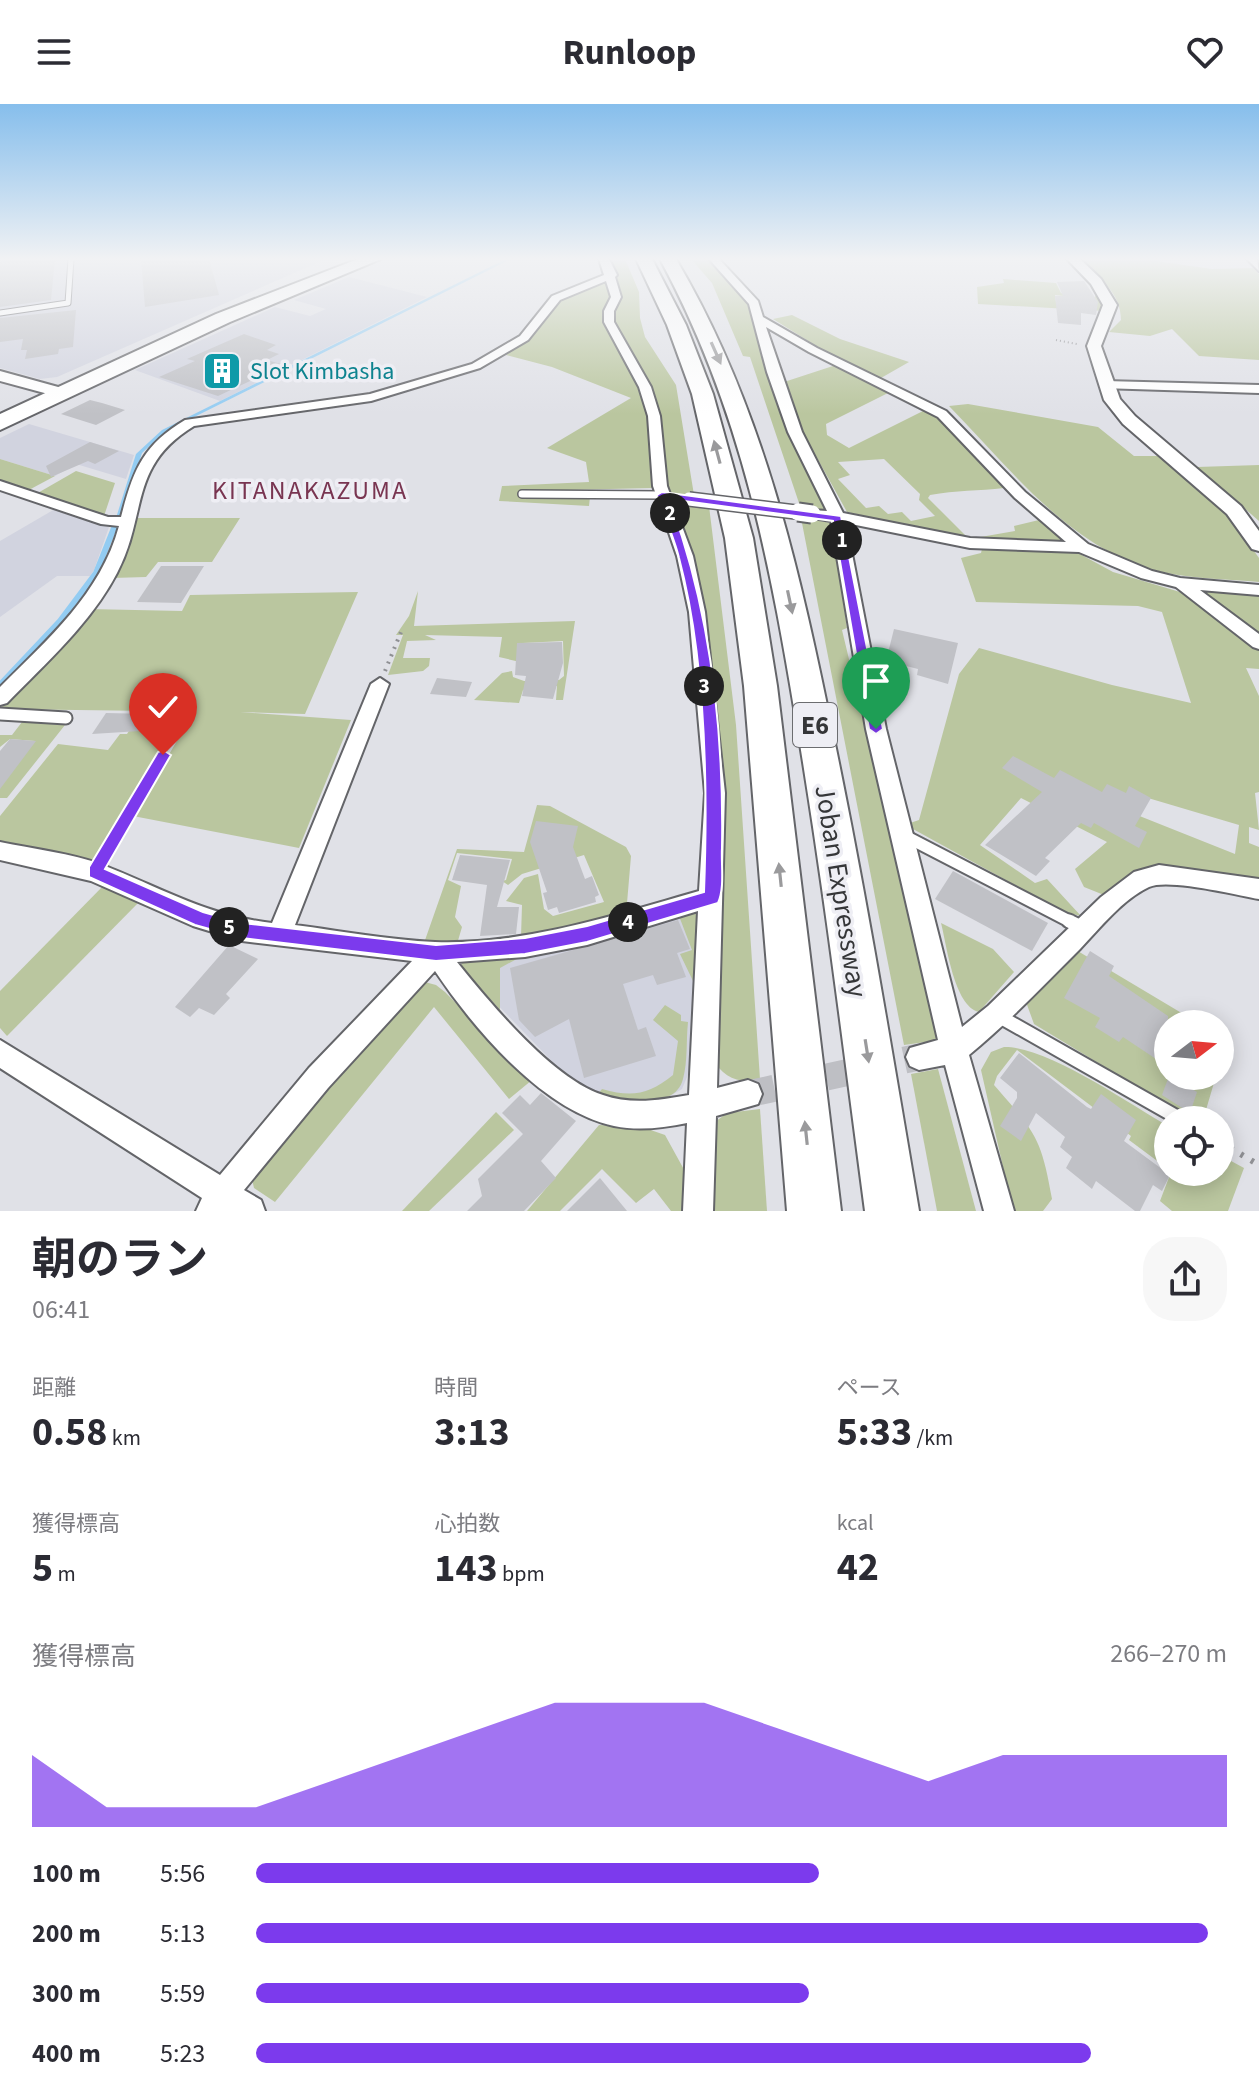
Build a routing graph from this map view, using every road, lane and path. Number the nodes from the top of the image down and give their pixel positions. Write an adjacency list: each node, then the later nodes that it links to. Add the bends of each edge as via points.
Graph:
1 (221, 311): 15 (highway)
2 (242, 311): 15 (highway)
3 (547, 311): 22 (street, via 517,344 476,366 371,397 190,423 170,432 148,453)
4 (609, 311): 20 (street, via 609,322 650,403)
5 (670, 311): 54 (highway, Joban Expressway / E6, one-way to 5, via 753,634 737,537 698,384)
6 (697, 311): 55 (highway, Joban Expressway / E6, one-way to 55, via 730,385 776,537 825,780)
7 (756, 311): 9 (street)
8 (1108, 311): 11 (street)
9 (760, 319): 21 (street, via 795,432); 24 (street, via 942,414 1020,495)
10 (1056, 340): 11 (path)
11 (1095, 347): 13 (street)
12 (0, 376): 15 (street)
13 (1105, 385): 14 (street); 23 (street, via 1129,420 1234,510)
14 (1259, 389)
15 (55, 391): 16 (highway); 17 (highway)
16 (0, 412)
17 (0, 423)
18 (0, 485): 22 (street, via 106,521)
19 (522, 494): 20 (lane)
20 (662, 495): 21 (street, bridge); 38 (street, via 685,556 697,612 715,793)
21 (838, 518): 24 (street, via 970,543); 34 (street)
22 (127, 522): 30 (street, via 109,572 56,640)
23 (1259, 545)
24 (1082, 547): 25 (street)
25 (1180, 583): 26 (street); 28 (street)
26 (1259, 590)
27 (401, 632): 29 (path)
28 (1259, 643)
29 (380, 684): 40 (street)
30 (0, 698)
31 (0, 714): 32 (lane)
32 (66, 718)
33 (163, 755): 36 (path)
34 (901, 835): 39 (lane); 43 (street)
35 (0, 851): 36 (street)
36 (95, 872): 40 (street, via 201,919)
37 (1259, 889): 39 (street, via 1159,875 1142,879)
38 (712, 897): 41 (street, via 587,934 525,946); 47 (street)
39 (1083, 928): 42 (street)
40 (279, 935): 41 (street)
41 (436, 953): 47 (street, via 474,1002 571,1094 598,1108 638,1114); 51 (street, via 351,1041 239,1169)
42 (997, 1015): 43 (street); 48 (lane)
43 (954, 1050): 45 (street); 56 (street)
44 (0, 1053): 51 (street)
45 (919, 1057)
46 (748, 1094): 47 (street)
47 (701, 1106): 53 (street)
48 (1157, 1106)
49 (1234, 1150): 50 (path)
50 (1259, 1165)
51 (216, 1203): 52 (street)
52 (250, 1211)
53 (698, 1211)
54 (814, 1211)
55 (892, 1211)
56 (999, 1211)

